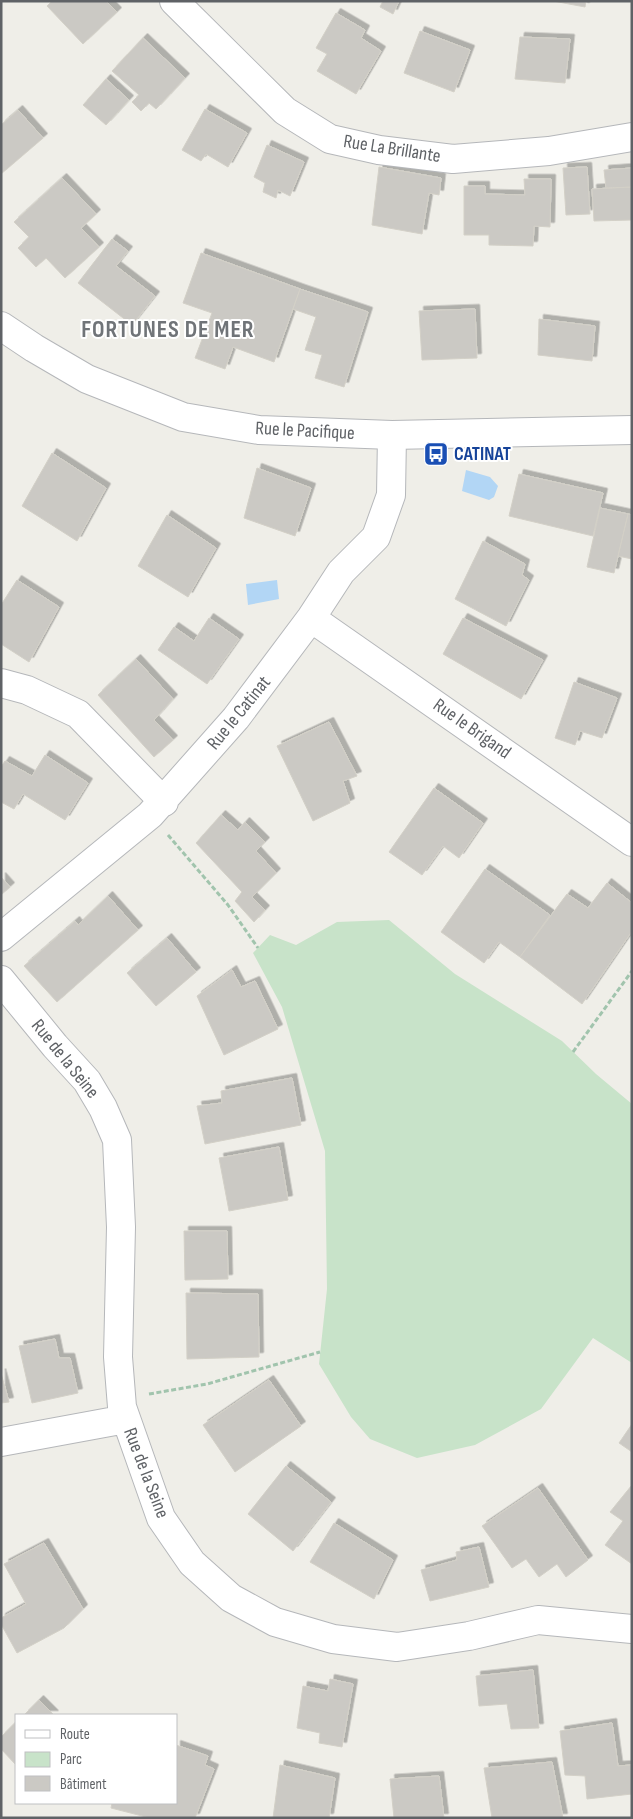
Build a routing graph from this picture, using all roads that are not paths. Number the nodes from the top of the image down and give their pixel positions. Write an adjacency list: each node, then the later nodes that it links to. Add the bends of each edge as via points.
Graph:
1 (174, 1): 2 (street, Rue La Brillante, via 285,111 330,139 379,150 453,159 549,151)
2 (632, 137)
3 (1, 326): 5 (street, Rue le Pacifique, via 87,379 183,417 269,432)
4 (632, 430): 5 (street, Rue le Pacifique)
5 (392, 435): 6 (street, Rue le Catinat, via 391,495 376,537 341,572)
6 (311, 618): 8 (street, Rue le Catinat, via 236,718); 9 (street, Rue le Brigand)
7 (1, 683): 8 (street, via 27,690 78,714)
8 (157, 809): 10 (street, Rue le Catinat)
9 (632, 842)
10 (1, 938)
11 (1, 980): 12 (street, Rue de la Seine, via 87,1080 117,1140 121,1227 118,1357)
12 (124, 1409): 13 (street); 14 (street, Rue de la Seine, via 161,1518 192,1563 232,1598 276,1622 333,1639 397,1647 469,1636 538,1620)
13 (1, 1442)
14 (632, 1630)

